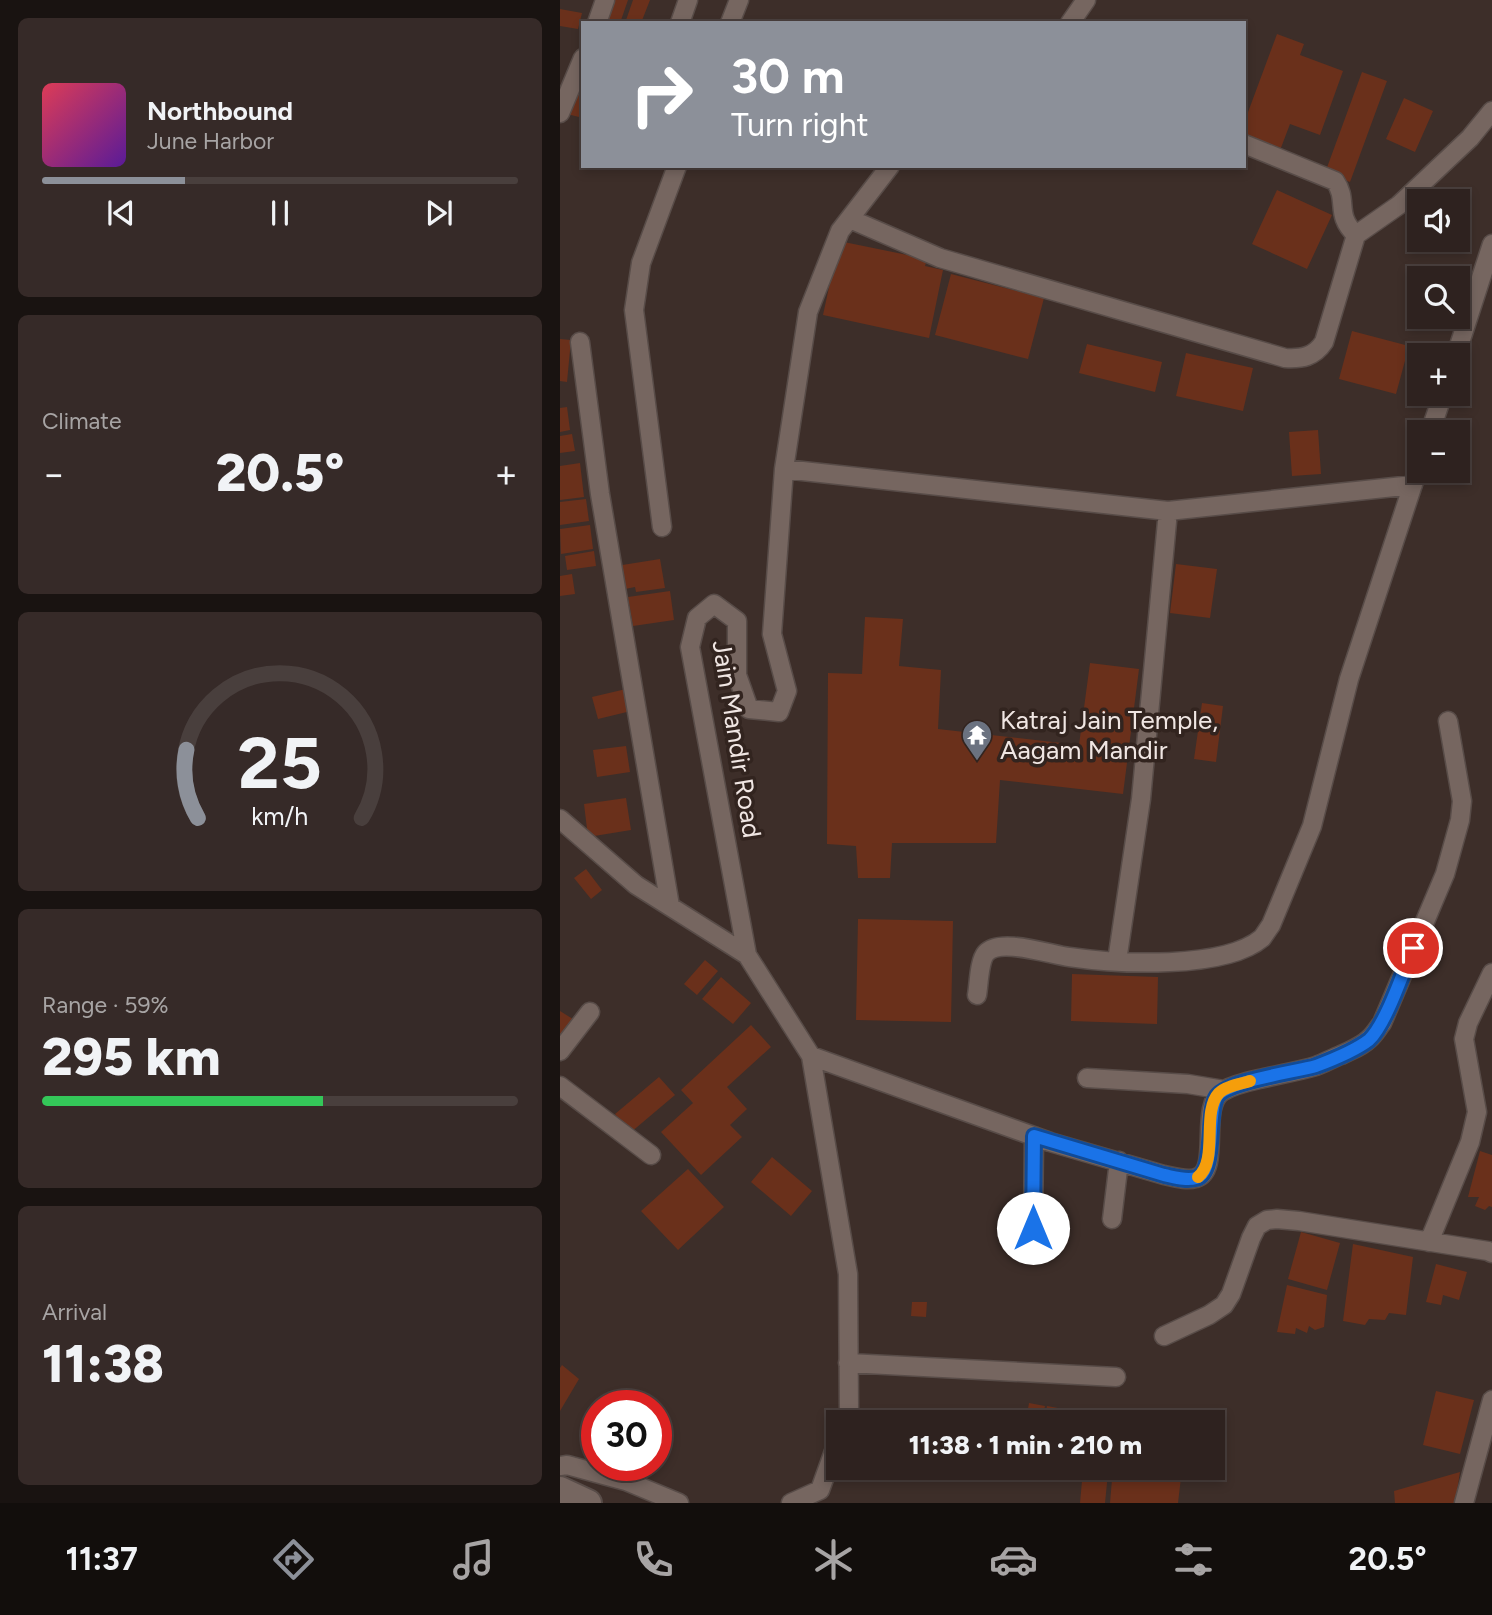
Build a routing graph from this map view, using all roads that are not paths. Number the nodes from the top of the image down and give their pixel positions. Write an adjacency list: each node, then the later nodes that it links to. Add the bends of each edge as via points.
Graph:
1 (605, 0): 5 (street)
2 (688, 0): 6 (street)
3 (739, 0): 7 (street)
4 (1086, 0): 8 (street)
5 (598, 21)
6 (681, 21)
7 (731, 21)
8 (1071, 21)
9 (581, 63): 11 (street)
10 (1492, 111): 16 (street, via 1399,205)
11 (560, 113)
12 (1246, 145): 16 (street, via 1335,181 1342,215)
13 (676, 168): 23 (street, via 641,263 634,310)
14 (888, 168): 15 (street, Jain Mandir Road)
15 (850, 219): 16 (street, via 940,258 1285,358 1308,357 1324,342); 20 (street, Jain Mandir Road, via 840,232 808,312)
16 (1356, 235)
17 (1492, 244): 19 (street)
18 (580, 342): 26 (street, via 600,494)
19 (1460, 343)
20 (784, 469): 22 (street); 27 (street, Jain Mandir Road, via 772,634 787,691 779,712 749,709 737,675 737,621 714,604 697,618 691,647)
21 (1413, 485): 22 (street); 28 (street, via 1349,679 1312,826 1271,925 1246,946 1210,959)
22 (1168, 511): 28 (street, via 1141,799)
23 (662, 527)
24 (1448, 721): 36 (street, via 1462,801 1460,820 1445,874 1382,1023 1360,1046 1316,1066)
25 (560, 819): 26 (street, via 636,885)
26 (670, 906): 27 (street)
27 (747, 955): 33 (street, Jain Mandir Road)
28 (1117, 961): 30 (street, via 1067,957 1025,947 991,950 982,963)
29 (1492, 973): 42 (street, via 1464,1039 1477,1112 1475,1124)
30 (977, 995)
31 (590, 1012): 32 (street)
32 (560, 1051)
33 (811, 1056): 37 (street); 45 (street, Jain Mandir Road, via 848,1274)
34 (1087, 1078): 36 (street)
35 (560, 1086): 38 (street)
36 (1224, 1090): 39 (street, via 1214,1101 1208,1160 1201,1176 1183,1179)
37 (1034, 1136): 39 (street); 41 (street)
38 (651, 1155)
39 (1119, 1161): 40 (street)
40 (1112, 1219)
41 (1033, 1228)
42 (1429, 1242): 43 (street); 44 (street, via 1268,1220 1257,1226 1224,1305)
43 (1492, 1253)
44 (1164, 1336)
45 (848, 1363): 46 (street); 48 (street, Jain Mandir Road)
46 (1116, 1377)
47 (1492, 1400): 55 (street)
48 (849, 1410)
49 (560, 1466): 53 (street, via 626,1481)
50 (826, 1473): 54 (street, via 820,1490)
51 (560, 1490): 52 (street)
52 (588, 1503)
53 (679, 1503)
54 (791, 1503)
55 (1464, 1503)

